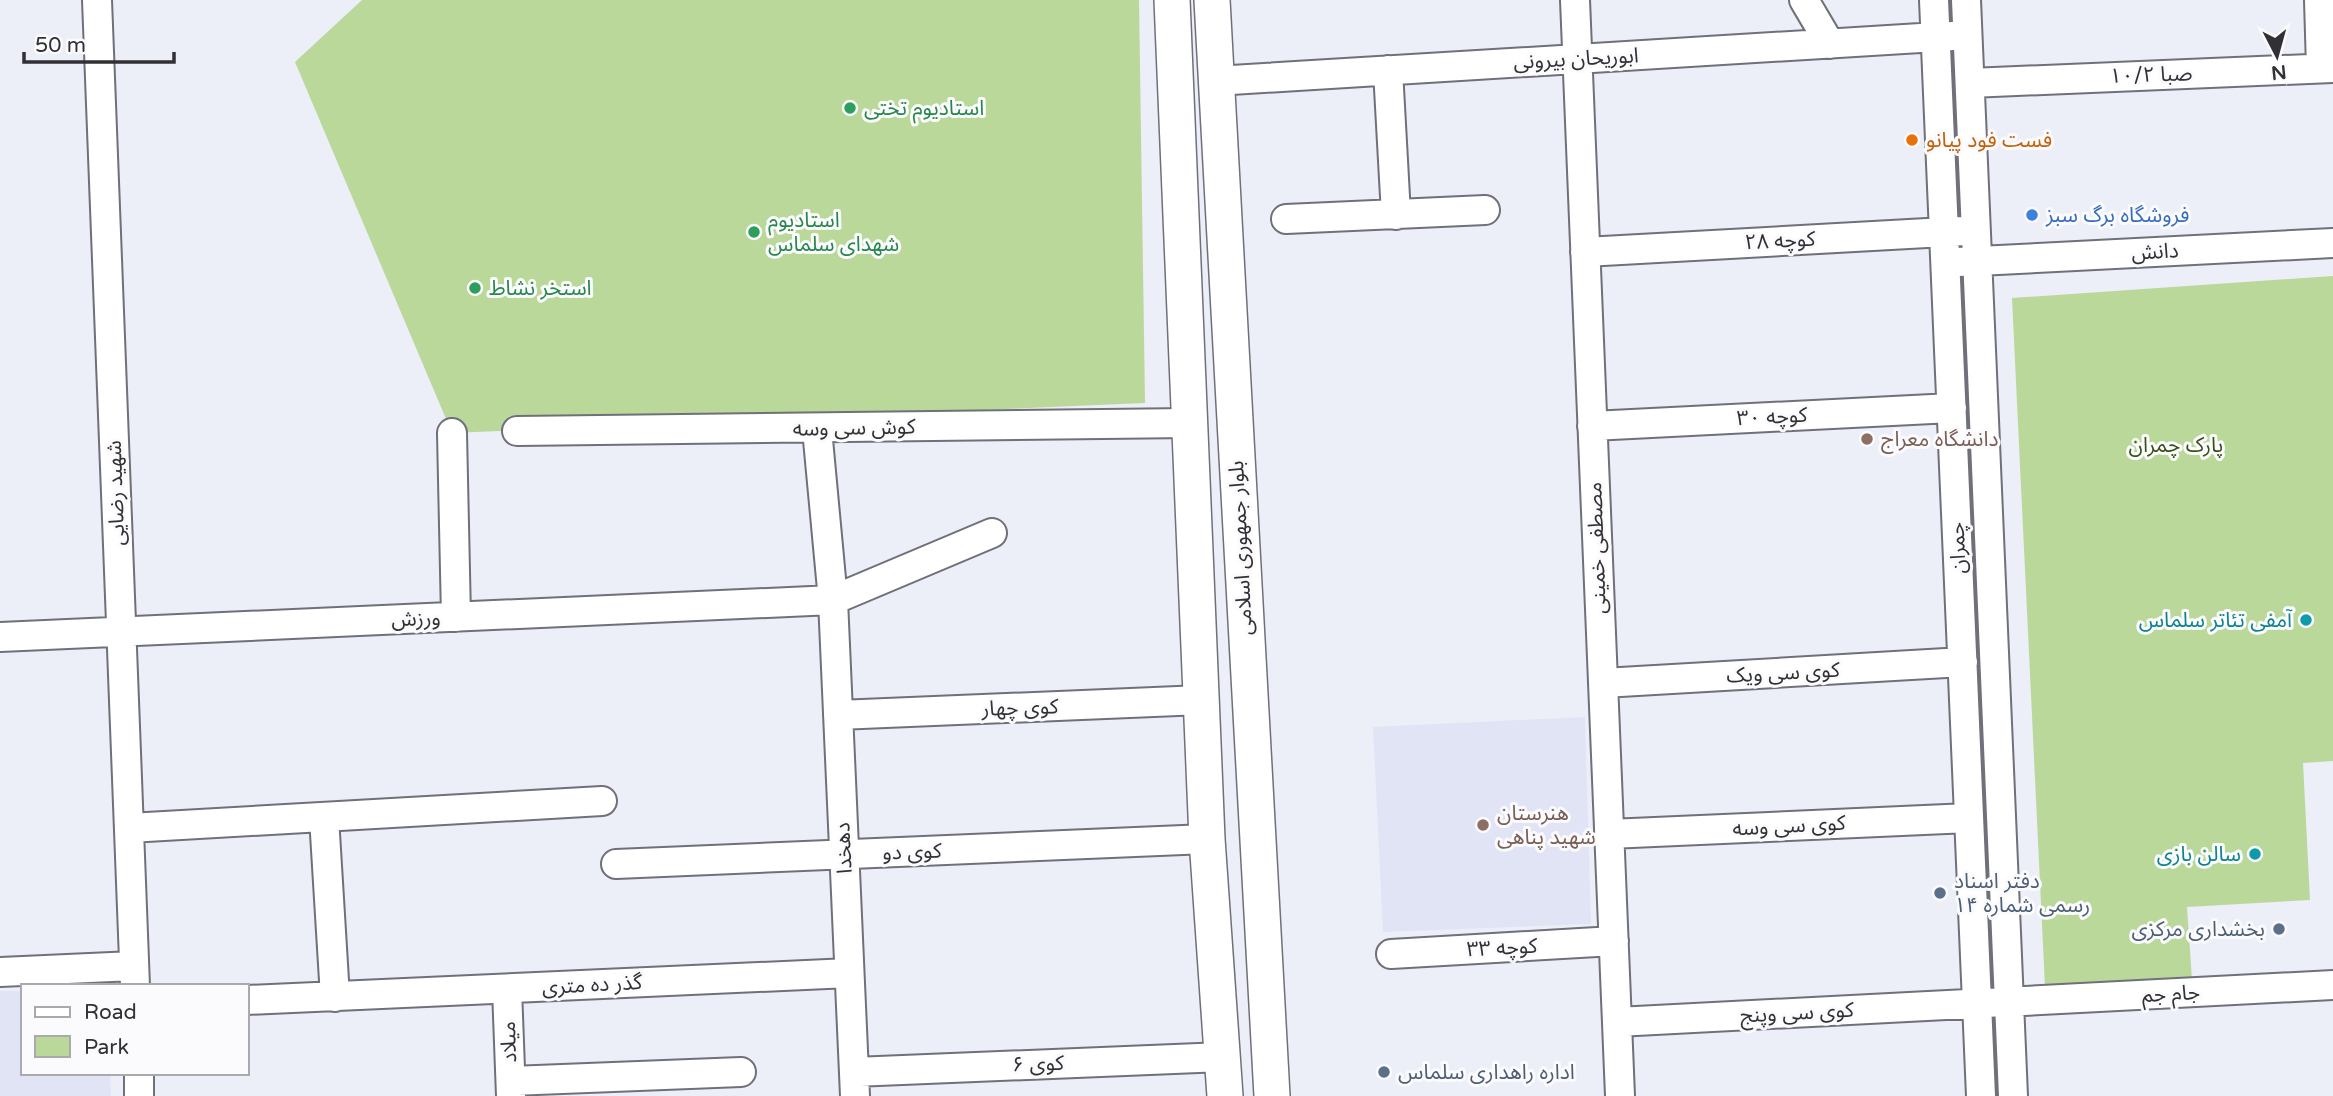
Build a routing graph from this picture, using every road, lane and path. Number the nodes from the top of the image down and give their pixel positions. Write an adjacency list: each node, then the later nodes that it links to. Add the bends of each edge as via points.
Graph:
1 (97, 0): 35 (street, شهید رضایی)
2 (1172, 0): 27 (main road)
3 (1212, 0): 15 (main road, بلوار جمهوری اسلامی)
4 (1575, 0): 12 (street, مصطفی خمینی)
5 (1804, 0): 11 (street)
6 (1934, 0): 10 (street, چمران)
7 (1966, 0): 9 (street, چمران)
8 (2319, 0): 13 (street)
9 (1968, 36): 10 (street, ابوریحان بیرونی); 16 (street, چمران)
10 (1936, 37): 11 (street, ابوریحان بیرونی); 21 (street, چمران)
11 (1830, 44): 12 (street, ابوریحان بیرونی)
12 (1577, 59): 14 (street, ابوریحان بیرونی); 23 (street, مصطفی خمینی)
13 (2327, 68): 16 (street, صبا ۱۰/۲)
14 (1388, 70): 15 (street, ابوریحان بیرونی); 18 (street)
15 (1215, 82): 68 (main road, بلوار جمهوری اسلامی)
16 (1970, 83): 20 (street, چمران)
17 (1485, 211): 18 (street)
18 (1396, 215): 19 (street)
19 (1286, 219)
20 (1976, 230): 21 (street, کوچه ۲۸); 24 (street, چمران)
21 (1944, 232): 23 (street, کوچه ۲۸); 25 (street, چمران)
22 (2333, 243): 24 (street, دانش)
23 (1585, 252): 28 (street, مصطفی خمینی)
24 (1977, 261): 25 (street, دانش); 58 (street, چمران)
25 (1946, 263): 26 (street, چمران)
26 (1952, 408): 28 (street, کوچه ۳۰); 37 (street, چمران)
27 (1190, 424): 29 (street, کوش سی وسه); 39 (main road)
28 (1592, 426): 38 (street, مصطفی خمینی)
29 (817, 429): 30 (street, کوش سی وسه); 33 (street)
30 (517, 431)
31 (452, 433): 34 (street)
32 (992, 533): 33 (street)
33 (833, 600): 34 (street, ورزش); 40 (street, دهخدا)
34 (456, 617): 35 (street, ورزش)
35 (121, 631): 36 (street, ورزش); 44 (street, شهید رضایی)
36 (0, 637)
37 (1963, 662): 38 (street, کوی سی ویک); 43 (street, چمران)
38 (1603, 683): 45 (street, مصطفی خمینی)
39 (1202, 701): 40 (street, کوی چهار); 46 (main road)
40 (838, 715): 47 (street, دهخدا)
41 (602, 801): 42 (street)
42 (324, 817): 44 (street); 56 (street)
43 (1969, 818): 45 (street, کوی سی وسه); 59 (street, چمران)
44 (129, 828): 53 (street, شهید رضایی)
45 (1609, 834): 49 (street, مصطفی خمینی)
46 (1207, 839): 47 (street, کوی دو); 61 (main road)
47 (844, 855): 48 (street, کوی دو); 52 (street, دهخدا)
48 (616, 864)
49 (1614, 941): 50 (street, کوچه ۳۳); 60 (street, مصطفی خمینی)
50 (1391, 954)
51 (0, 972): 53 (street)
52 (849, 973): 55 (street, گذر ده متری); 64 (street, دهخدا)
53 (135, 976)
54 (2333, 985): 58 (street, جام جم)
55 (507, 989): 56 (street, گذر ده متری); 65 (street, میلاد)
56 (335, 997): 57 (street, گذر ده متری)
57 (248, 1000)
58 (2009, 1002): 59 (street, جام جم); 71 (street, چمران)
59 (1977, 1004): 60 (street, کوی سی وپنج); 70 (street, چمران)
60 (1617, 1022): 69 (street, مصطفی خمینی)
61 (1223, 1056): 64 (street, کوی ۶); 67 (main road)
62 (741, 1072): 65 (street)
63 (139, 1075): 66 (street)
64 (854, 1084)
65 (511, 1089)
66 (139, 1096)
67 (1225, 1096)
68 (1272, 1096)
69 (1620, 1096)
70 (1981, 1096)
71 (2013, 1096)

